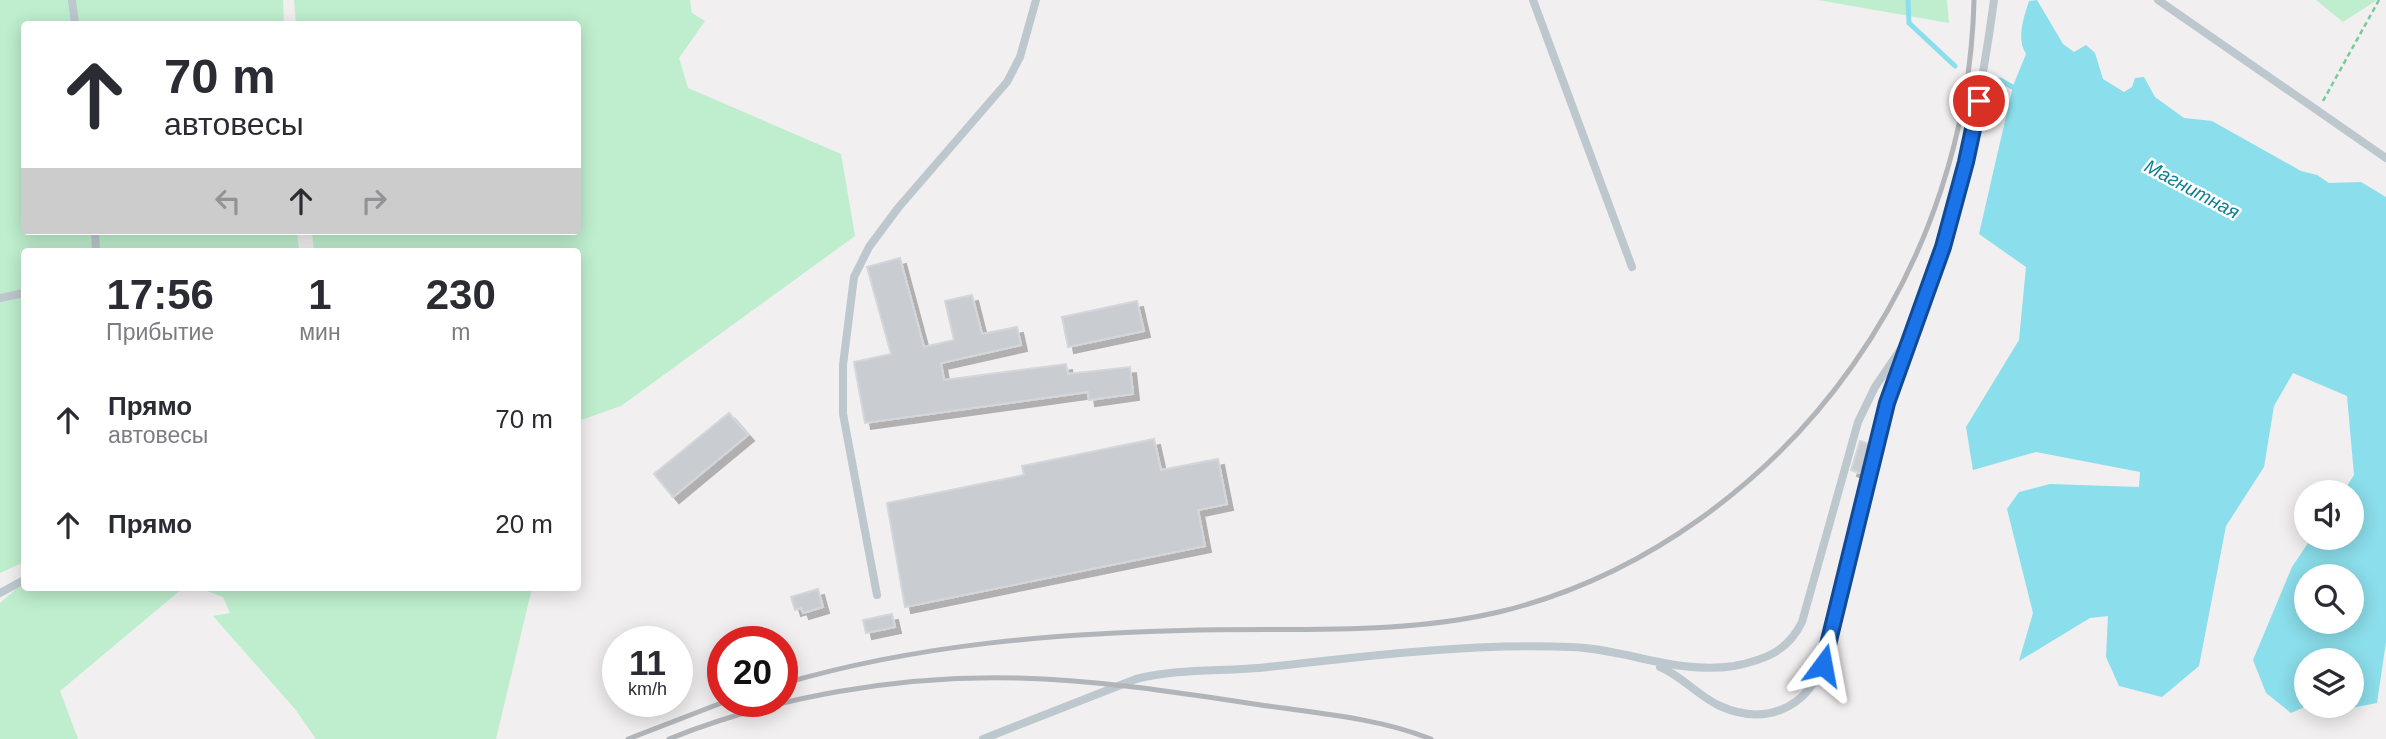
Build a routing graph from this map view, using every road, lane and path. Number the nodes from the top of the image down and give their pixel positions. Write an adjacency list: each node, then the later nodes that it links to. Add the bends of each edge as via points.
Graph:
1 (72, 0): 7 (lane)
2 (1036, 0): 16 (lane, via 1020,57 1007,82 890,218 859,262 854,277 843,365 843,414)
3 (1533, 0): 10 (lane)
4 (1994, 0): 13 (lane, via 1966,162)
5 (2158, 0): 8 (lane)
6 (2379, 0): 8 (path)
7 (75, 21)
8 (2317, 112): 9 (lane)
9 (2386, 158)
10 (1632, 267)
11 (21, 294): 12 (lane)
12 (0, 298)
13 (1915, 328): 17 (lane, via 1864,405 1795,635 1776,653 1734,666 1695,668); 17 (lane, via 1887,403 1823,665 1806,696 1776,712 1737,711 1719,706 1687,681)
14 (21, 582): 15 (lane)
15 (0, 593)
16 (877, 595)
17 (1644, 660): 18 (lane, via 1583,648 1503,645 1235,670 1162,672)
18 (983, 739)

